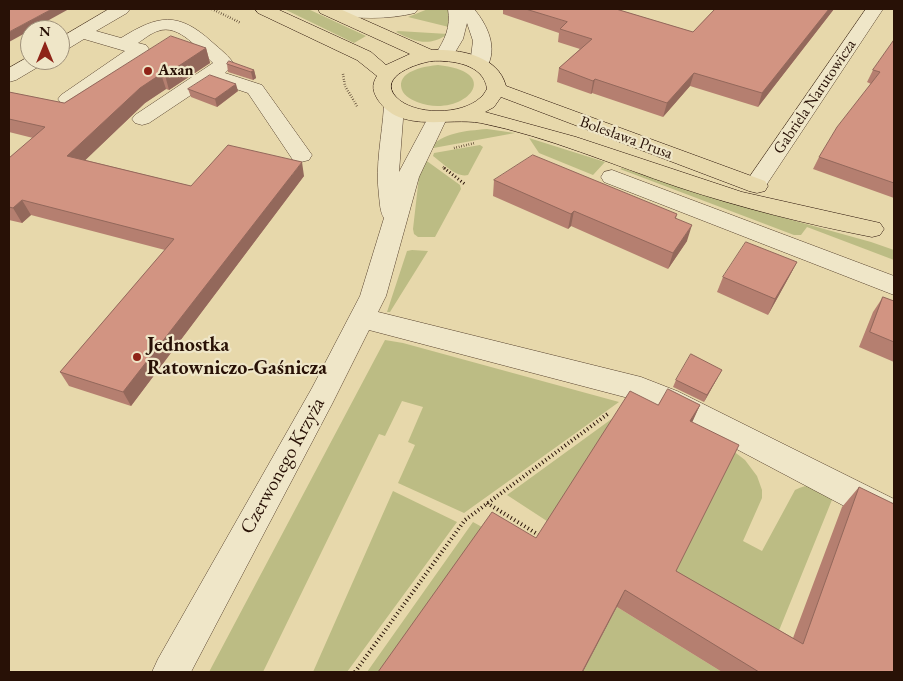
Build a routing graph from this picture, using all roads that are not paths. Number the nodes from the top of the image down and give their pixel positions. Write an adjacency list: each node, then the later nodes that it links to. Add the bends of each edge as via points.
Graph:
1 (121, 9): 8 (street)
2 (264, 9): 15 (main road, via 364,56)
3 (410, 9): 7 (street, via 365,14)
4 (456, 9): 11 (street, via 458,33)
5 (465, 9): 12 (street, via 482,34 483,52)
6 (874, 9): 25 (street, Gabriela Narutowicza)
7 (329, 10): 11 (main road)
8 (82, 33): 9 (street); 10 (street)
9 (70, 40)
10 (124, 44): 14 (street, via 152,27 178,25 225,64); 18 (street, via 140,49)
11 (437, 55): 12 (main road, via 469,59); 15 (main road, via 404,62)
12 (479, 64): 17 (main road, via 493,75)
13 (20, 69): 16 (street)
14 (210, 74): 22 (street); 23 (street, via 255,89)
15 (386, 74): 19 (main road, via 382,91)
16 (9, 76)
17 (496, 89): 20 (main road, via 487,103); 25 (main road, Bolesława Prusa)
18 (68, 98)
19 (394, 106): 21 (main road); 27 (street, Czerwonego Krzyża, via 388,149)
20 (465, 114): 21 (main road); 26 (main road, Bolesława Prusa, via 527,127)
21 (437, 118): 27 (street, Czerwonego Krzyża, via 408,177)
22 (142, 119)
23 (301, 156)
24 (612, 177): 30 (street)
25 (755, 185): 26 (main road, Bolesława Prusa); 28 (main road, Bolesława Prusa)
26 (713, 191): 28 (main road, Bolesława Prusa)
27 (394, 227): 31 (street, Czerwonego Krzyża, via 373,296)
28 (872, 230): 29 (main road, Bolesława Prusa)
29 (894, 238)
30 (894, 286)
31 (362, 318): 32 (street, via 667,399); 33 (street, Czerwonego Krzyża)
32 (894, 515)
33 (171, 672)

